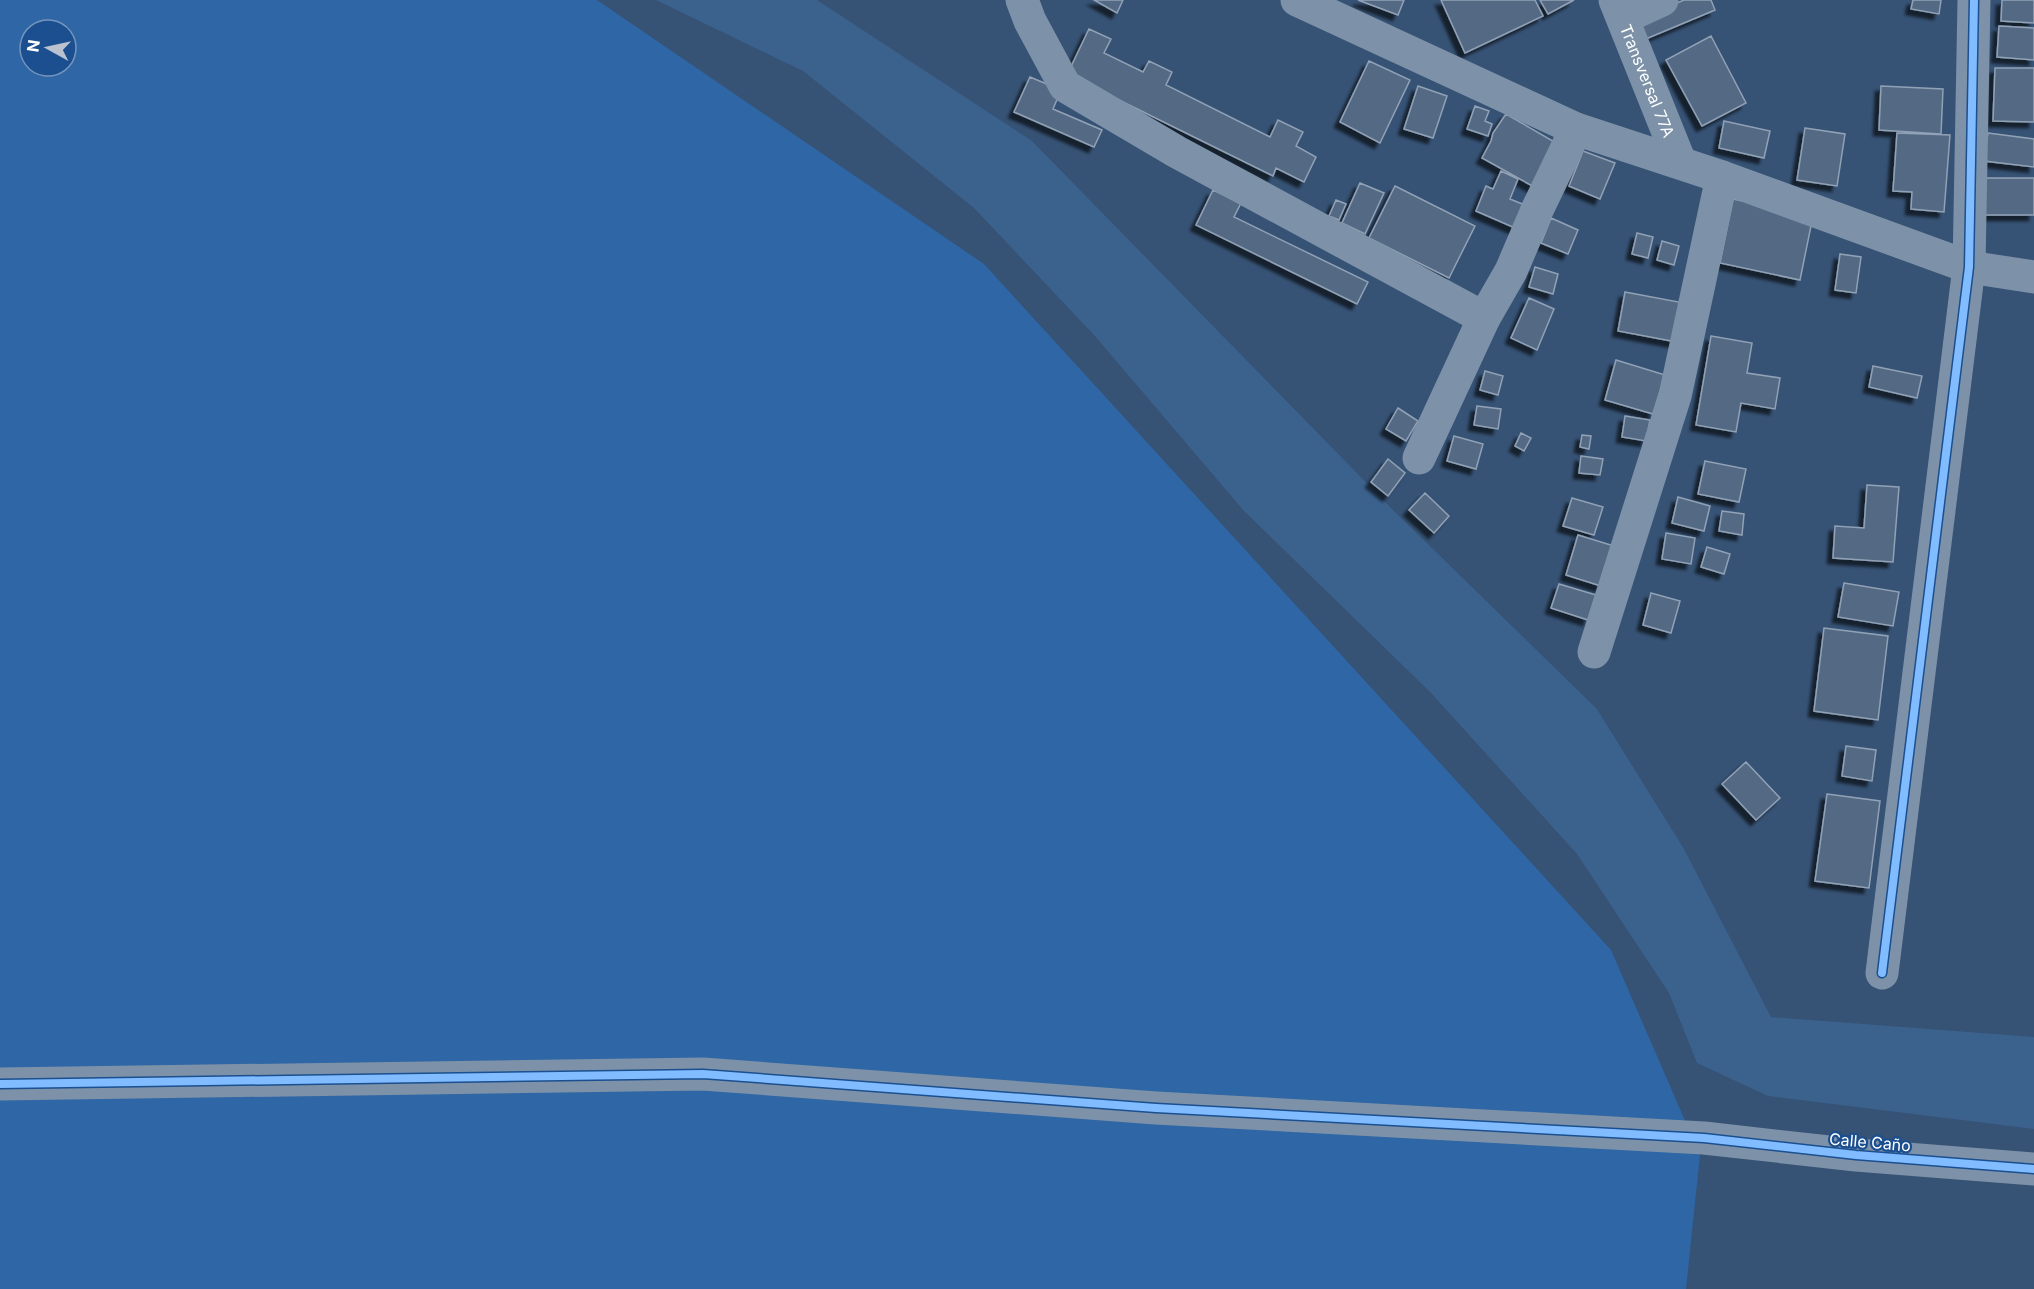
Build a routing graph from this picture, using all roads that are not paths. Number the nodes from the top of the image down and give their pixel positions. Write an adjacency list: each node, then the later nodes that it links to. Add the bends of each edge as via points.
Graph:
1 (1022, 0): 11 (street, via 1065,86 1177,152)
2 (1297, 0): 6 (street)
3 (1662, 0): 5 (street)
4 (1974, 0): 9 (street)
5 (1619, 9): 7 (street, Transversal 77A)
6 (1576, 129): 7 (street); 11 (street, via 1511,271)
7 (1680, 162): 8 (street)
8 (1722, 177): 9 (street); 13 (street, via 1675,396)
9 (1969, 267): 10 (street); 14 (street)
10 (2034, 277)
11 (1484, 318): 12 (street)
12 (1419, 458)
13 (1594, 652)
14 (1882, 973)
15 (0, 1084): 16 (street, Calle Caño, via 704,1074 1156,1108 1704,1138)
16 (2034, 1169)

